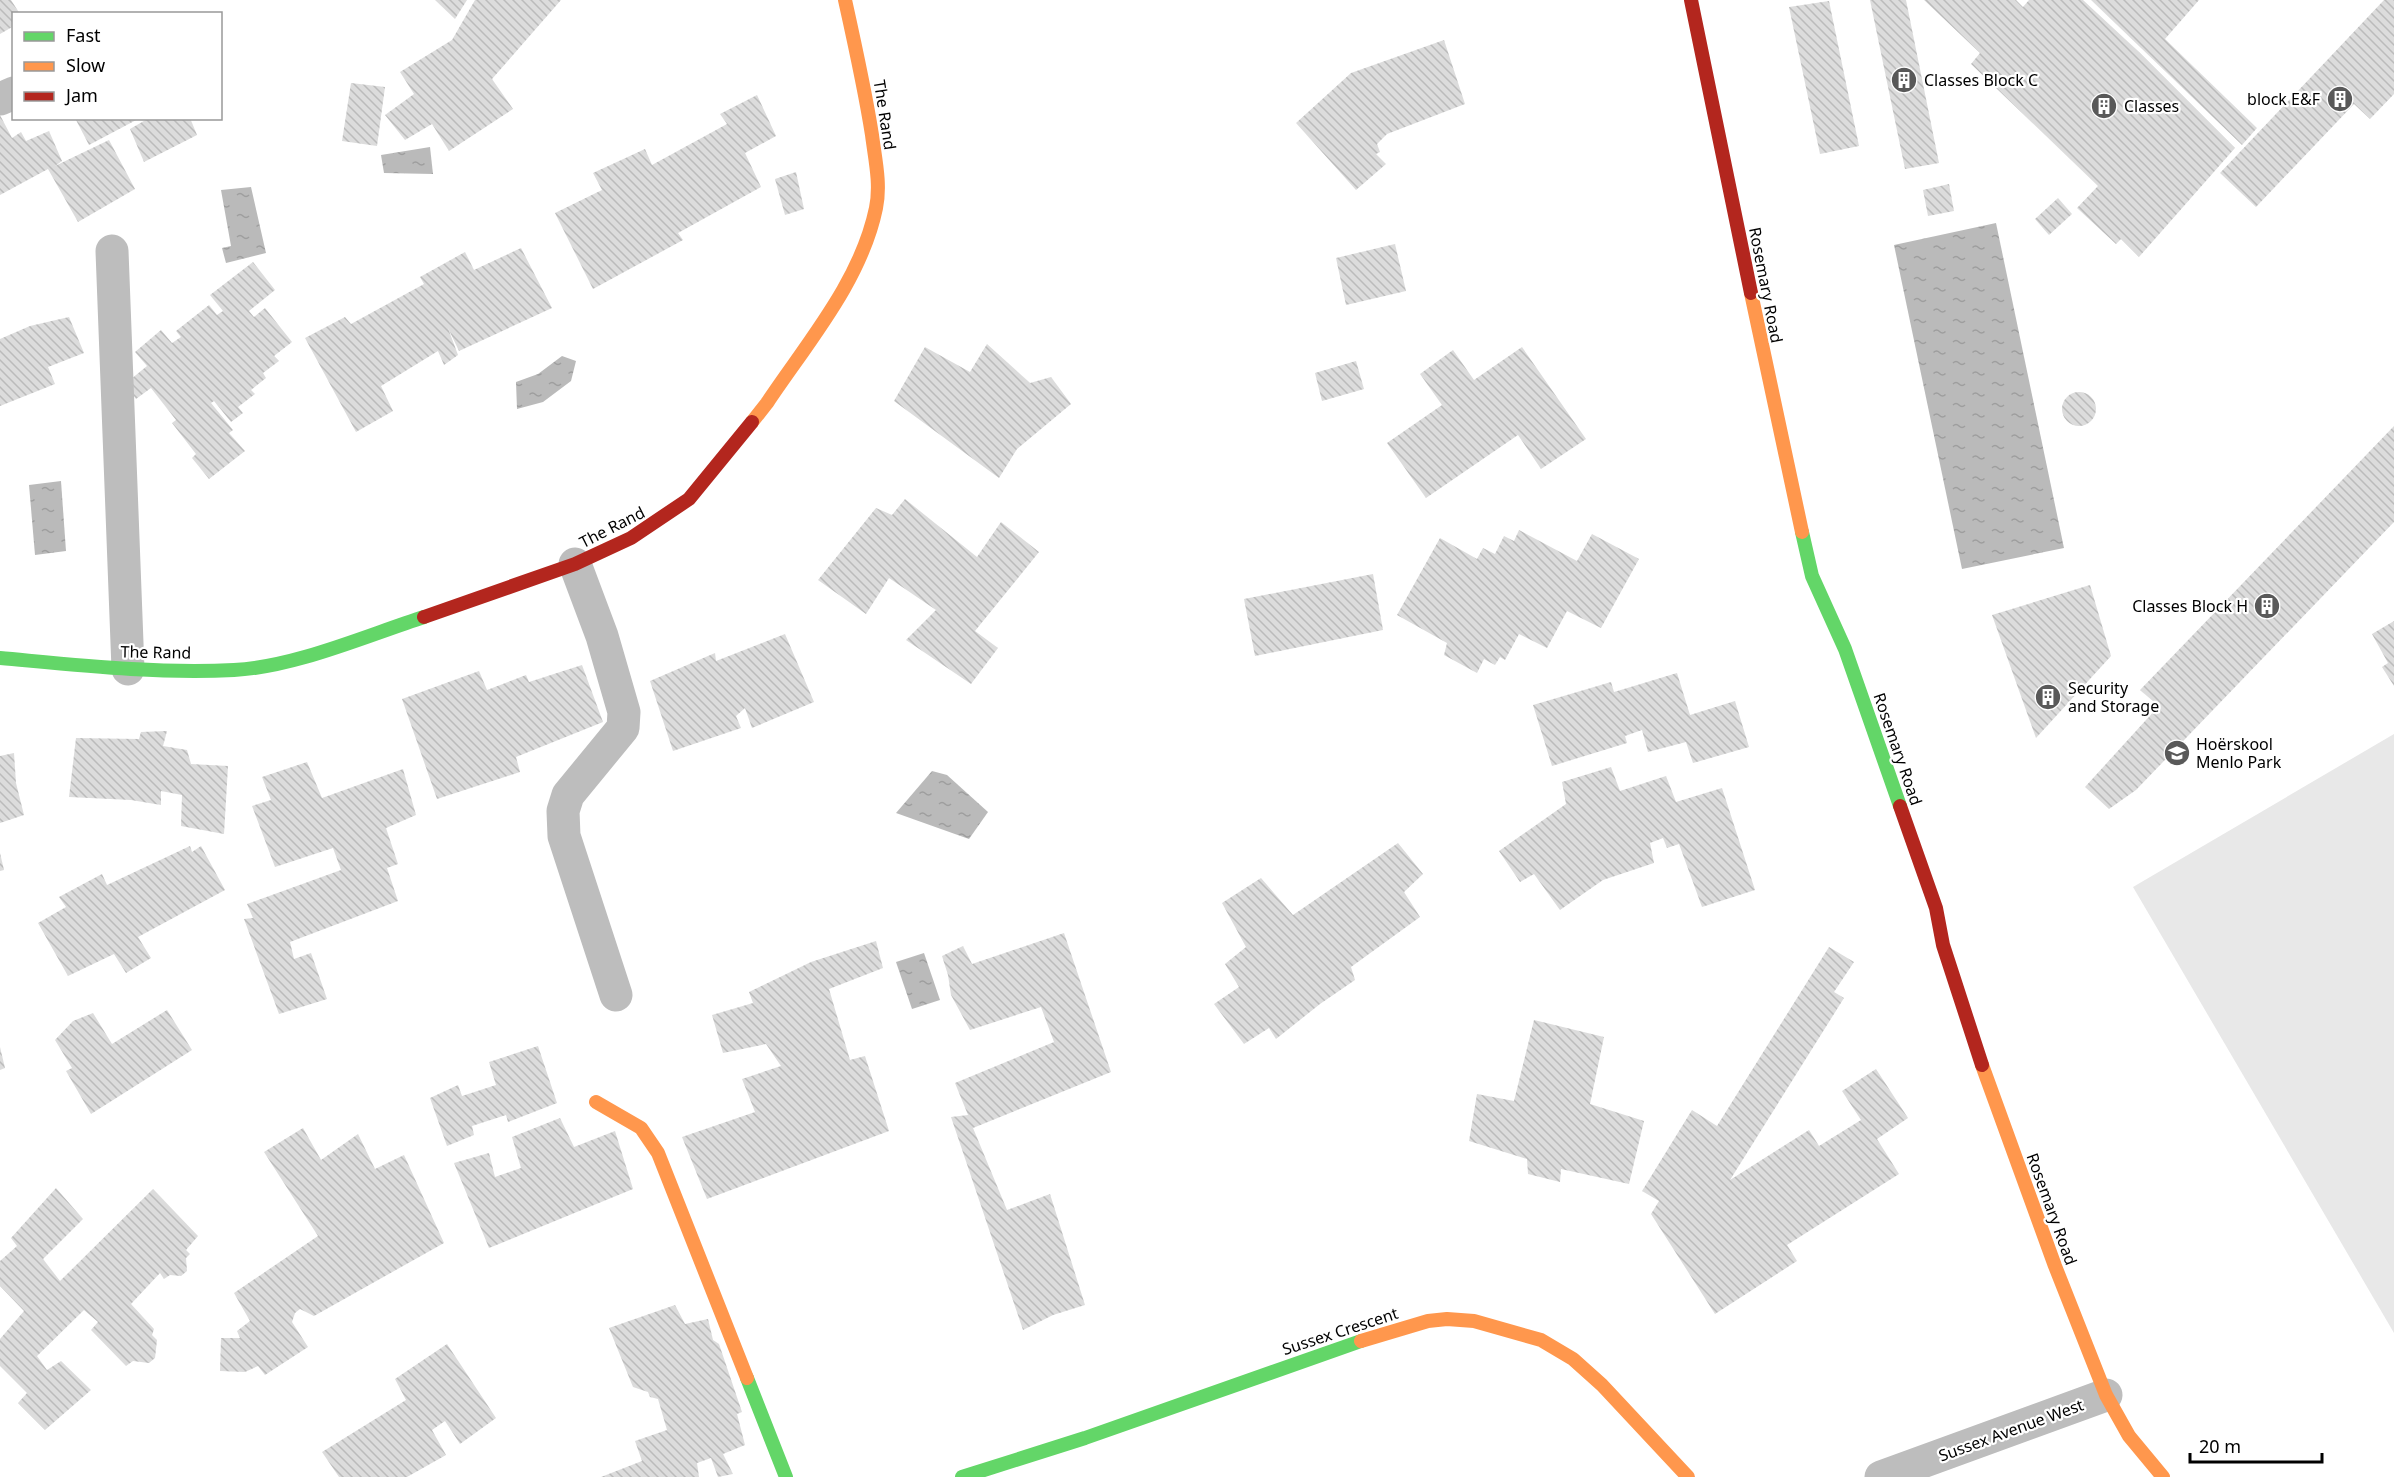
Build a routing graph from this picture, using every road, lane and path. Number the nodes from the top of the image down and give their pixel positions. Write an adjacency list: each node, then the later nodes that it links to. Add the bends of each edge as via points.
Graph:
1 (844, 0): 4 (street, The Rand, via 863,80 878,175 875,214 852,274 767,403 689,500 631,538)
2 (1691, 0): 9 (street, Rosemary Road, via 1812,576 1849,661 1936,908 1943,945 1988,1084)
3 (111, 252): 6 (street)
4 (575, 564): 6 (street, The Rand, via 289,662 235,670); 7 (street, via 602,636 624,712 623,729 568,795 563,811 564,836)
5 (0, 658): 6 (street, The Rand)
6 (128, 669)
7 (616, 995)
8 (596, 1102): 10 (street, via 641,1128 658,1153)
9 (2106, 1395): 13 (street, Sussex Avenue West); 14 (street, Rosemary Road, via 2130,1436)
10 (786, 1477)
11 (962, 1477): 12 (street, Sussex Crescent, via 1378,1335 1447,1319 1474,1321 1541,1340 1573,1359)
12 (1688, 1477)
13 (1881, 1477)
14 (2163, 1477)

